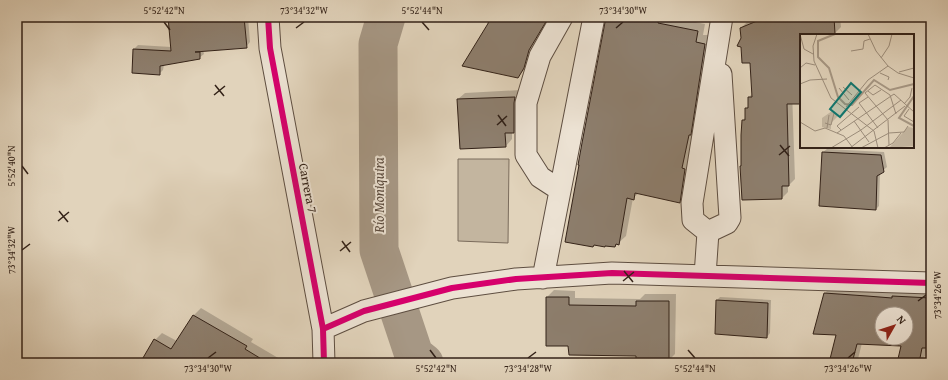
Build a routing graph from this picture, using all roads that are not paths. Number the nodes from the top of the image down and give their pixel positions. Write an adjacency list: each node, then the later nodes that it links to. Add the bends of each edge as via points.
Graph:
1 (268, 17): 10 (street, Carrera 7, via 270,48)
2 (562, 17): 5 (street, via 540,56 526,104 526,155 540,177)
3 (594, 17): 5 (street)
4 (720, 26): 6 (street, via 692,203 693,220); 6 (street, via 730,218 727,223)
5 (560, 190): 8 (street)
6 (708, 232): 7 (street)
7 (705, 276): 8 (street, via 612,272); 9 (street)
8 (544, 278): 10 (street, via 516,279 452,288 364,311)
9 (931, 283)
10 (323, 329): 11 (street, Carrera 7)
11 (324, 363)

